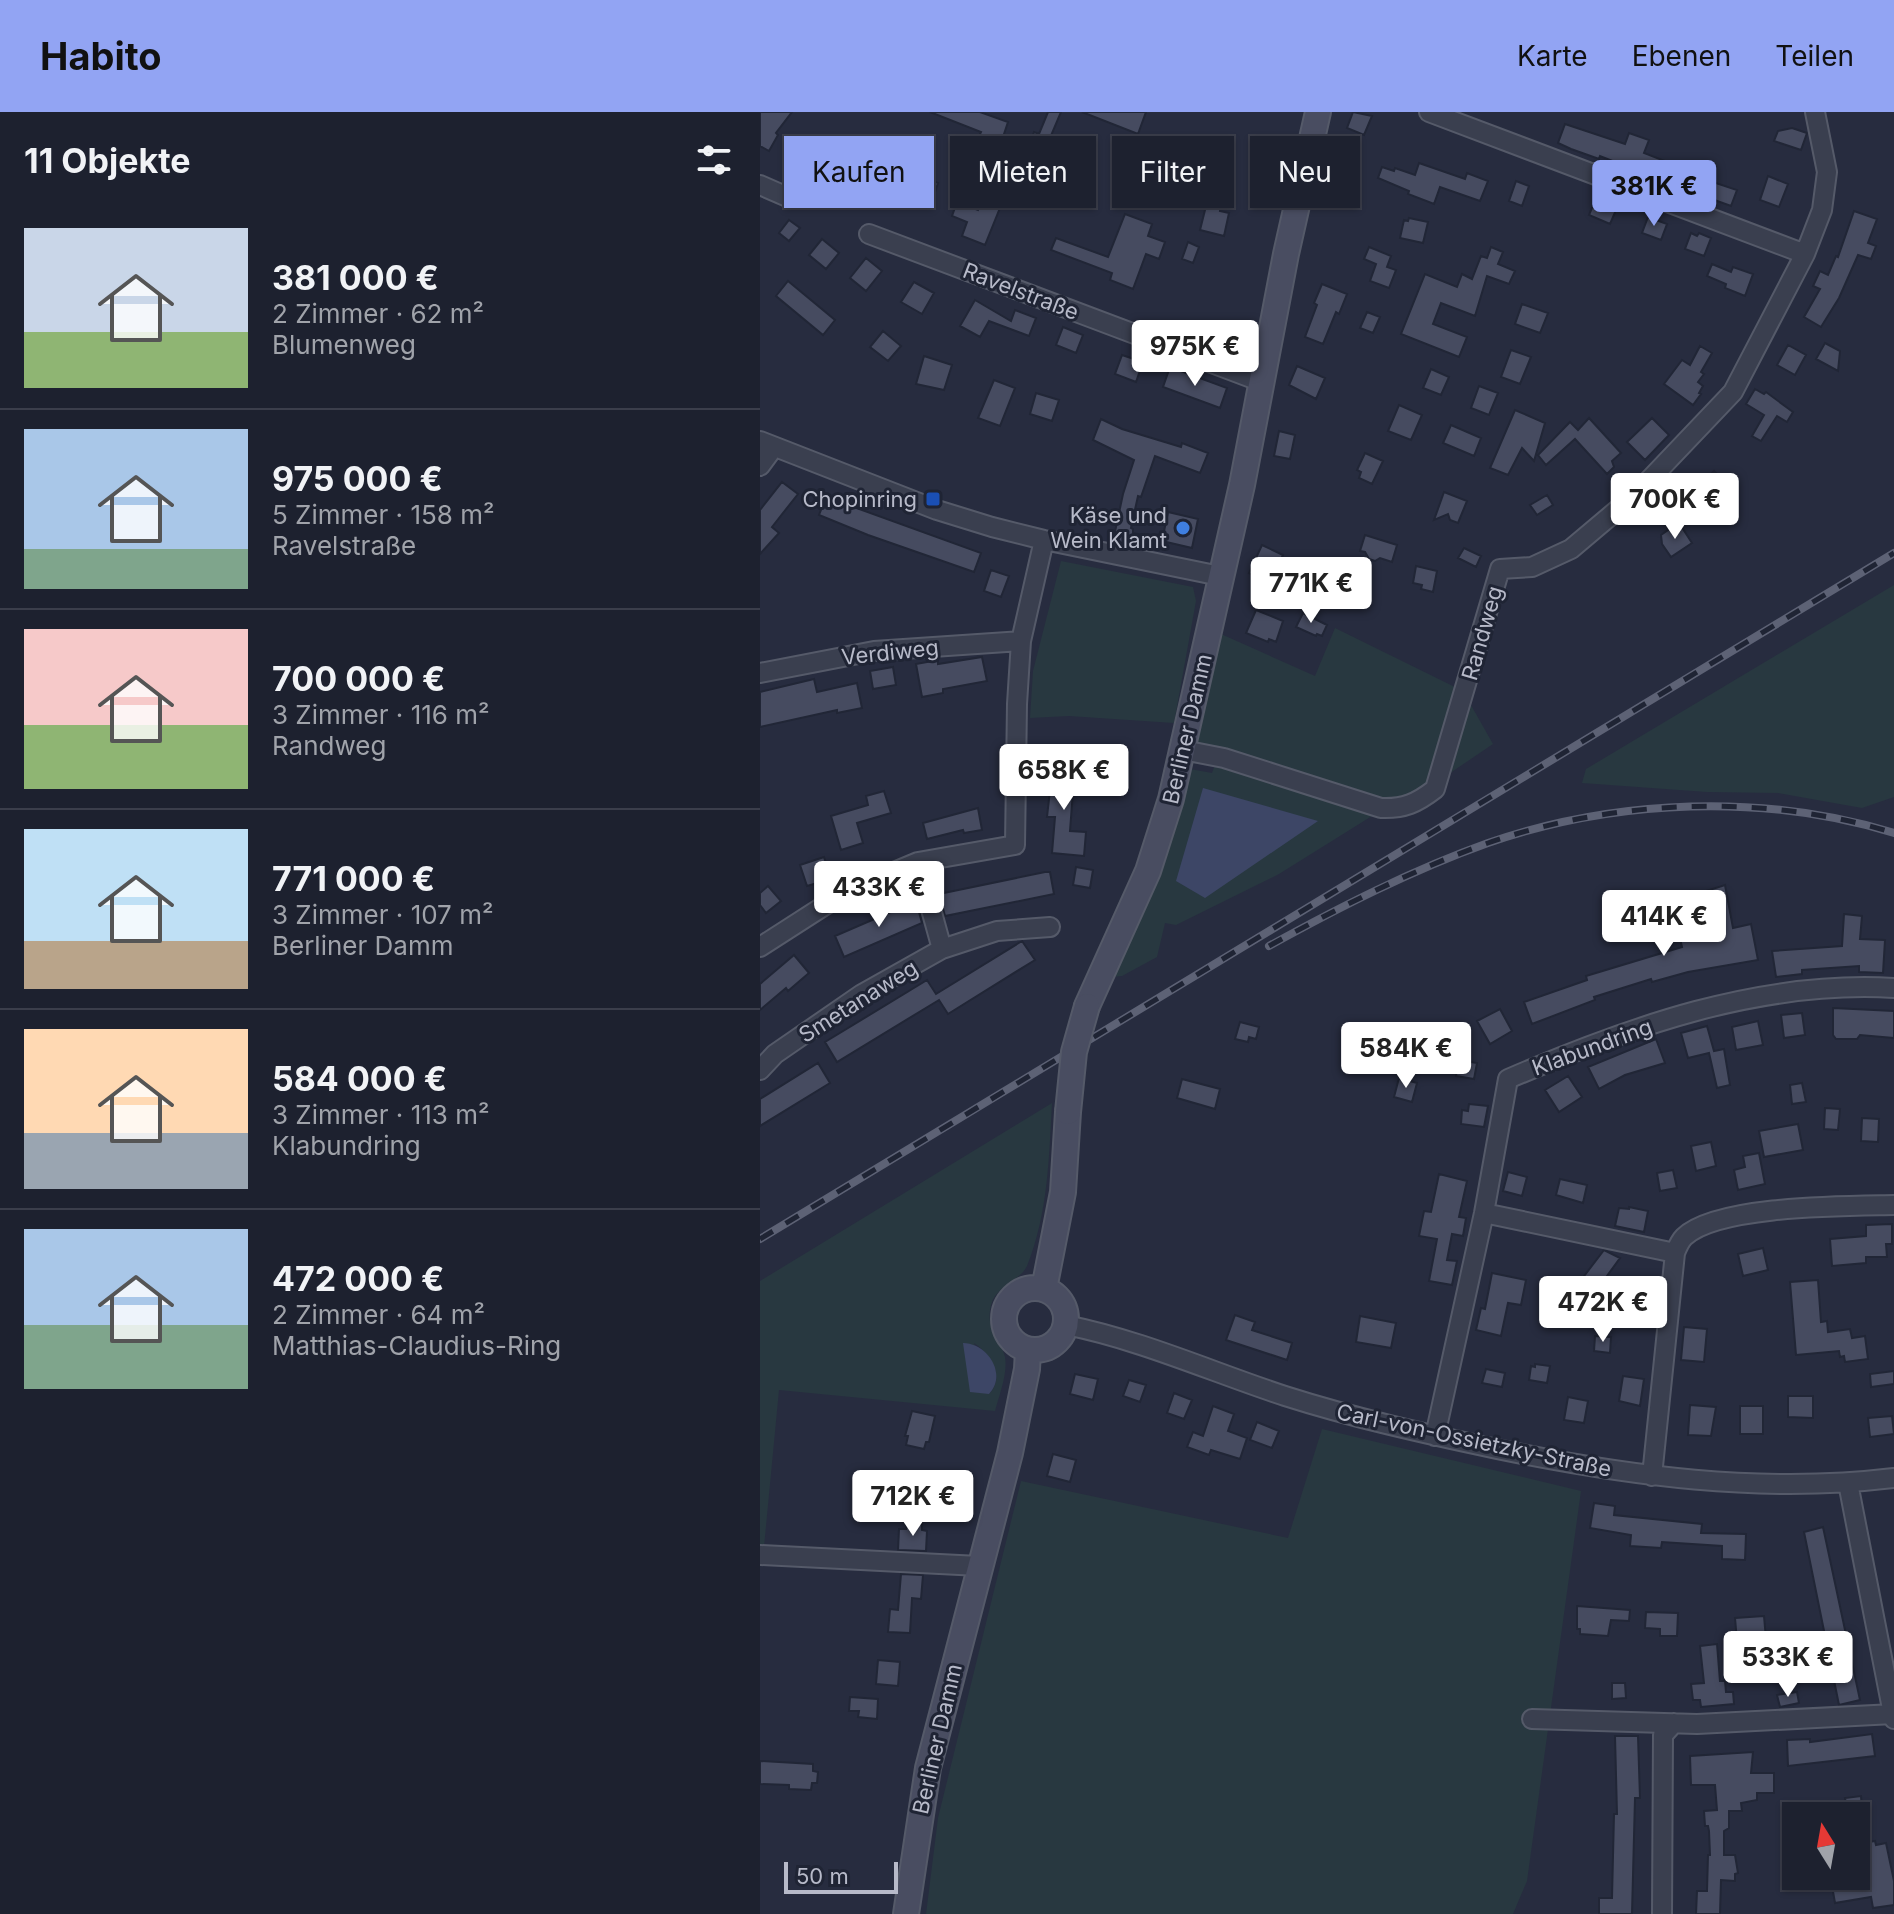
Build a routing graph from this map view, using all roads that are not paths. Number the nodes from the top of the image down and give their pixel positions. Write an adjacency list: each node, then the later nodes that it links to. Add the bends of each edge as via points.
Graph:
1 (1318, 112): 8 (main road, Berliner Damm)
2 (1429, 112): 7 (street)
3 (1815, 112): 7 (street, Randweg, via 1827,172 1822,210)
4 (760, 185): 5 (street)
5 (784, 196)
6 (869, 234): 8 (street, Ravelstraße)
7 (1805, 254): 15 (street, Randweg, via 1733,392 1658,473 1571,549 1532,567 1500,569 1435,789 1417,803 1381,808)
8 (1262, 382): 12 (main road, Berliner Damm)
9 (767, 444): 10 (street); 11 (street, via 937,510)
10 (760, 466)
11 (1044, 540): 12 (street); 13 (street)
12 (1220, 576): 15 (main road, Berliner Damm)
13 (1021, 641): 14 (street, Verdiweg, via 874,651); 16 (street, via 1015,845)
14 (760, 673)
15 (1183, 750): 27 (main road, Berliner Damm, bridge, via 1148,871 1087,1006 1074,1052 1063,1192)
16 (918, 862): 18 (street, via 844,893); 19 (street, Smetanaweg)
17 (1050, 927): 19 (street, Smetanaweg, via 997,931)
18 (760, 947)
19 (942, 949): 22 (street, Smetanaweg, via 862,994)
20 (1894, 988): 25 (street, Klabundring, via 1791,991 1700,1010 1626,1032 1508,1079)
21 (760, 1040): 22 (street, Smetanaweg)
22 (775, 1054): 23 (street, Smetanaweg)
23 (760, 1070)
24 (1894, 1205): 26 (street, via 1809,1207 1721,1219 1682,1238)
25 (1484, 1213): 26 (street); 30 (street, Klabundring)
26 (1675, 1253): 31 (street)
27 (1044, 1289): 28 (main road, via 1060,1301); 29 (main road, via 1015,1295 1004,1316 1012,1340)
28 (1066, 1325): 29 (main road, via 1052,1346); 30 (street, Carl-von-Ossietzky-Straße, via 1284,1395)
29 (1028, 1350): 35 (main road, Berliner Damm, via 1010,1453)
30 (1435, 1436): 31 (street, Carl-von-Ossietzky-Straße)
31 (1652, 1476): 33 (street, Carl-von-Ossietzky-Straße)
32 (1894, 1478): 33 (street, Carl-von-Ossietzky-Straße)
33 (1848, 1483): 36 (street)
34 (760, 1555): 35 (street)
35 (979, 1566): 39 (main road, Berliner Damm, via 928,1768)
36 (1894, 1716): 38 (street)
37 (1532, 1719): 38 (street)
38 (1674, 1723): 40 (street, via 1663,1735)
39 (906, 1914)
40 (1662, 1914)

